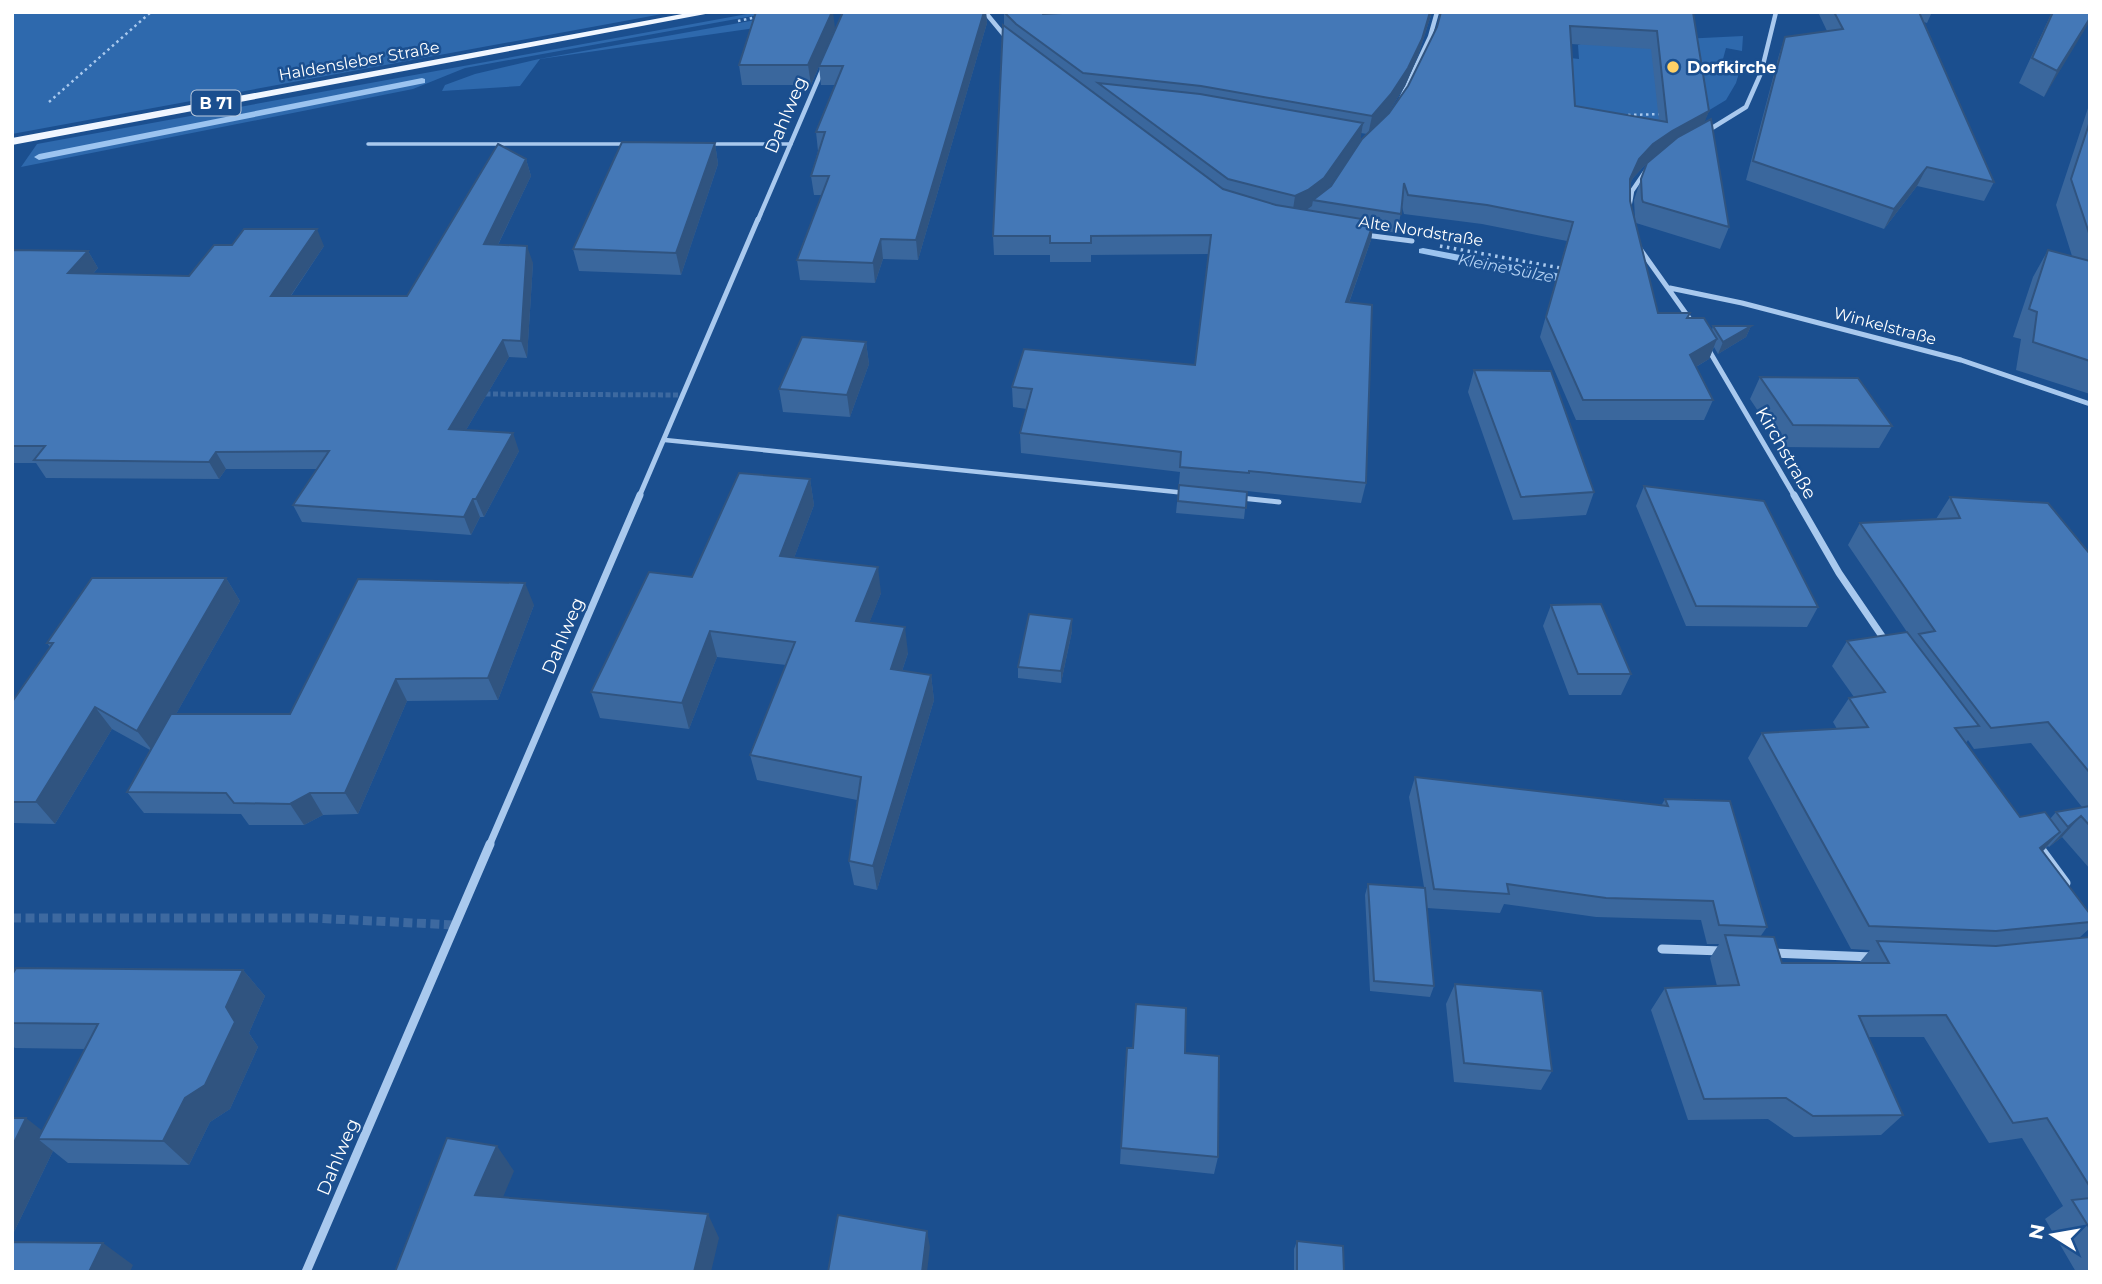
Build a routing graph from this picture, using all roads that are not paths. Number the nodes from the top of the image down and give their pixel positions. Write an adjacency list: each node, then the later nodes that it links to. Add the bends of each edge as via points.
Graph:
1 (711, 12): 9 (main road, Haldensleber Straße / B 71)
2 (985, 12): 5 (street)
3 (1437, 12): 7 (street)
4 (1776, 12): 8 (street, via 1761,74 1746,107)
5 (1013, 45)
6 (826, 62): 13 (street, Dahlweg)
7 (1398, 105)
8 (1700, 135)
9 (12, 142)
10 (368, 144): 11 (lane)
11 (627, 144)
12 (709, 144): 13 (lane)
13 (791, 144): 23 (street, Dahlweg)
14 (1652, 164): 15 (street, via 1632,191)
15 (1628, 213)
16 (1352, 233): 18 (street, Alte Nordstraße)
17 (1633, 235): 19 (street)
18 (1412, 241)
19 (1670, 288): 20 (street); 22 (street, Winkelstraße, via 1961,360)
20 (1699, 333)
21 (1705, 342): 27 (street, Kirchstraße, via 1839,573)
22 (2090, 404)
23 (665, 440): 24 (lane); 34 (street, Dahlweg)
24 (1197, 494)
25 (1238, 498): 26 (lane)
26 (1279, 502)
27 (1889, 646)
28 (2031, 836): 29 (street)
29 (2073, 892)
30 (1662, 949): 31 (street)
31 (1730, 952)
32 (1757, 953): 33 (street)
33 (1880, 957)
34 (306, 1272)

